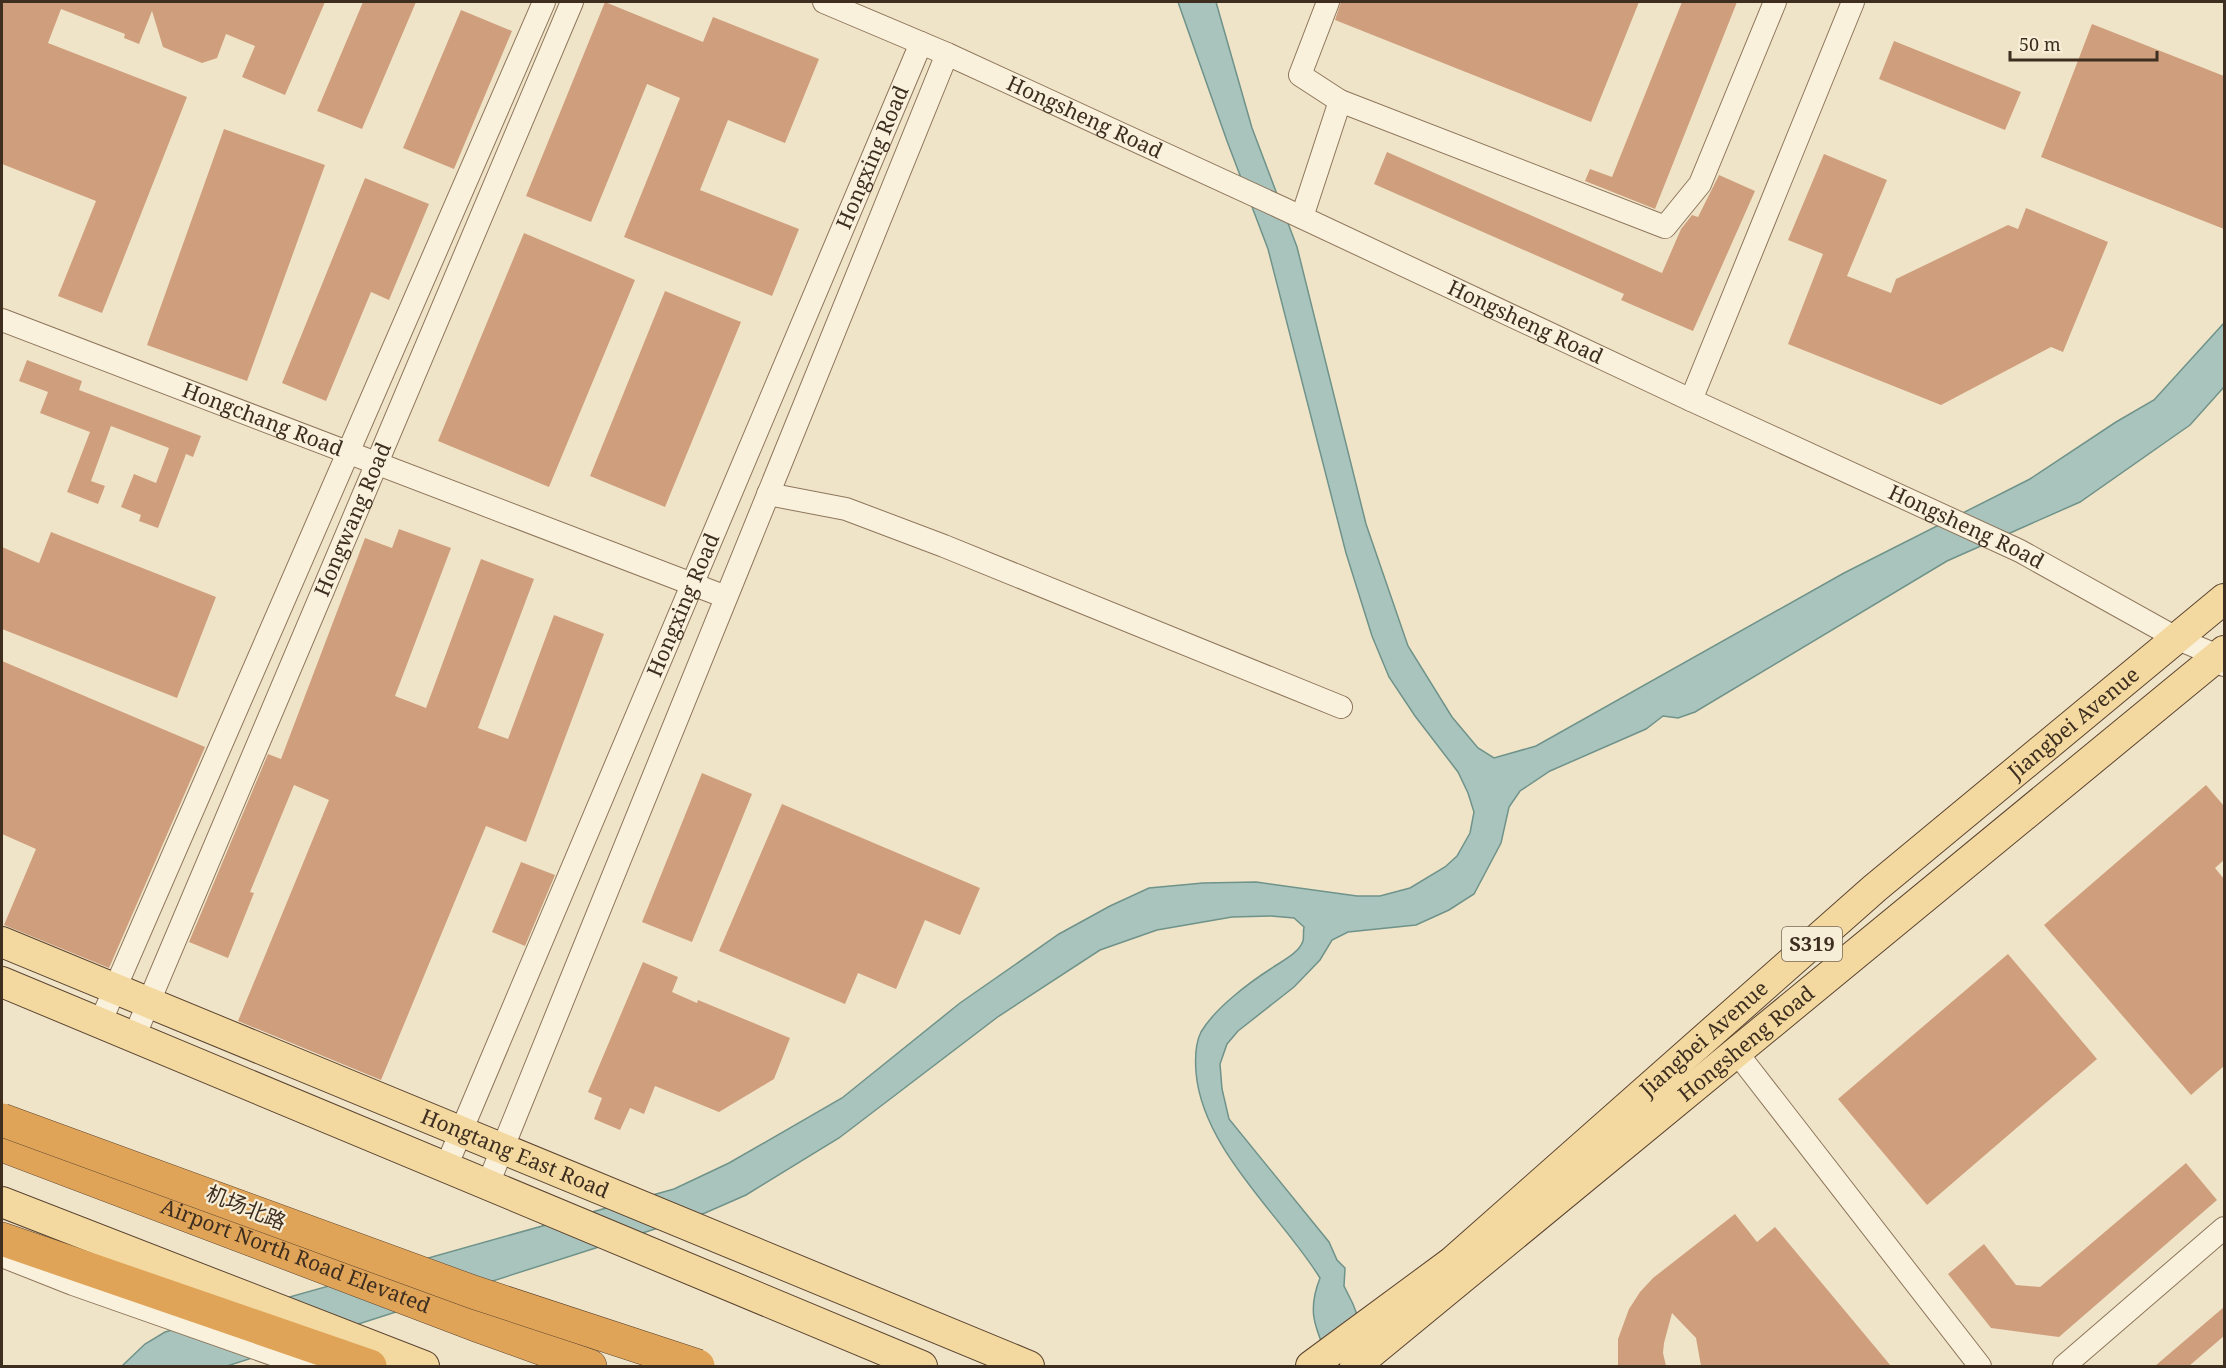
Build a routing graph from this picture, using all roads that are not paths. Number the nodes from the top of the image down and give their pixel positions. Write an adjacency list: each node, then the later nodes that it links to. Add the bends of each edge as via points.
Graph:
1 (544, 2): 13 (street, Hongwang Road)
2 (572, 2): 14 (street, Hongwang Road)
3 (824, 2): 7 (street, Hongsheng Road)
4 (1328, 2): 9 (street, via 1300,75)
5 (1775, 2): 9 (street, via 1700,184 1665,227)
6 (1853, 2): 12 (street)
7 (921, 43): 8 (street, Hongsheng Road); 16 (street, Hongxing Road)
8 (946, 54): 10 (street, Hongsheng Road); 15 (street, Hongxing Road)
9 (1340, 101): 10 (street)
10 (1292, 213): 12 (street, Hongsheng Road)
11 (2, 320): 13 (street, Hongchang Road)
12 (1691, 400): 19 (street, Hongsheng Road, via 2020,551)
13 (348, 453): 14 (street, Hongchang Road); 24 (street, Hongwang Road)
14 (376, 463): 16 (street, Hongchang Road); 25 (street, Hongwang Road)
15 (768, 494): 17 (street, Hongxing Road); 21 (street, via 846,509)
16 (692, 584): 17 (street, Hongchang Road); 31 (street, Hongxing Road)
17 (726, 597): 33 (street, Hongxing Road)
18 (2224, 599): 19 (main road, Jiangbei Avenue / S319)
19 (2178, 639): 20 (street, Hongsheng Road); 41 (main road, Jiangbei Avenue / S319, via 1875,888 1452,1262)
20 (2222, 657): 28 (main road, Hongsheng Road / S319)
21 (1341, 707)
22 (2, 942): 24 (main road, Hongtang East Road)
23 (2, 982): 26 (main road, Hongtang East Road)
24 (114, 989): 25 (main road, Hongtang East Road); 26 (street, Hongwang Road)
25 (148, 1003): 27 (street, Hongwang Road); 31 (main road, Hongtang East Road)
26 (100, 1023): 27 (main road, Hongtang East Road)
27 (134, 1038): 35 (main road, Hongtang East Road)
28 (1737, 1053): 41 (main road, Hongsheng Road / S319); 53 (street)
29 (2, 1107): 47 (main road, 机场北路, via 396,1270)
30 (2, 1120): 48 (highway, bridge, via 473,1292)
31 (460, 1132): 33 (main road, Hongtang East Road); 35 (street, Hongxing Road)
32 (2, 1145): 46 (highway, Airport North Road Elevated)
33 (502, 1149): 36 (street, Hongxing Road); 50 (main road, Hongtang East Road)
34 (2, 1160): 45 (highway, Airport North Road Elevated)
35 (446, 1167): 36 (main road, Hongtang East Road)
36 (488, 1184): 49 (main road, Hongtang East Road)
37 (2, 1202): 42 (main road, via 247,1297)
38 (2224, 1228): 54 (street)
39 (2, 1239): 42 (highway)
40 (2, 1256): 43 (street)
41 (1411, 1307): 51 (main road); 52 (main road)
42 (368, 1355): 44 (main road)
43 (304, 1366)
44 (424, 1366)
45 (528, 1366)
46 (590, 1366)
47 (660, 1366)
48 (698, 1366)
49 (922, 1366)
50 (1029, 1366)
51 (1311, 1366)
52 (1355, 1366)
53 (1980, 1366)
54 (2064, 1366)

